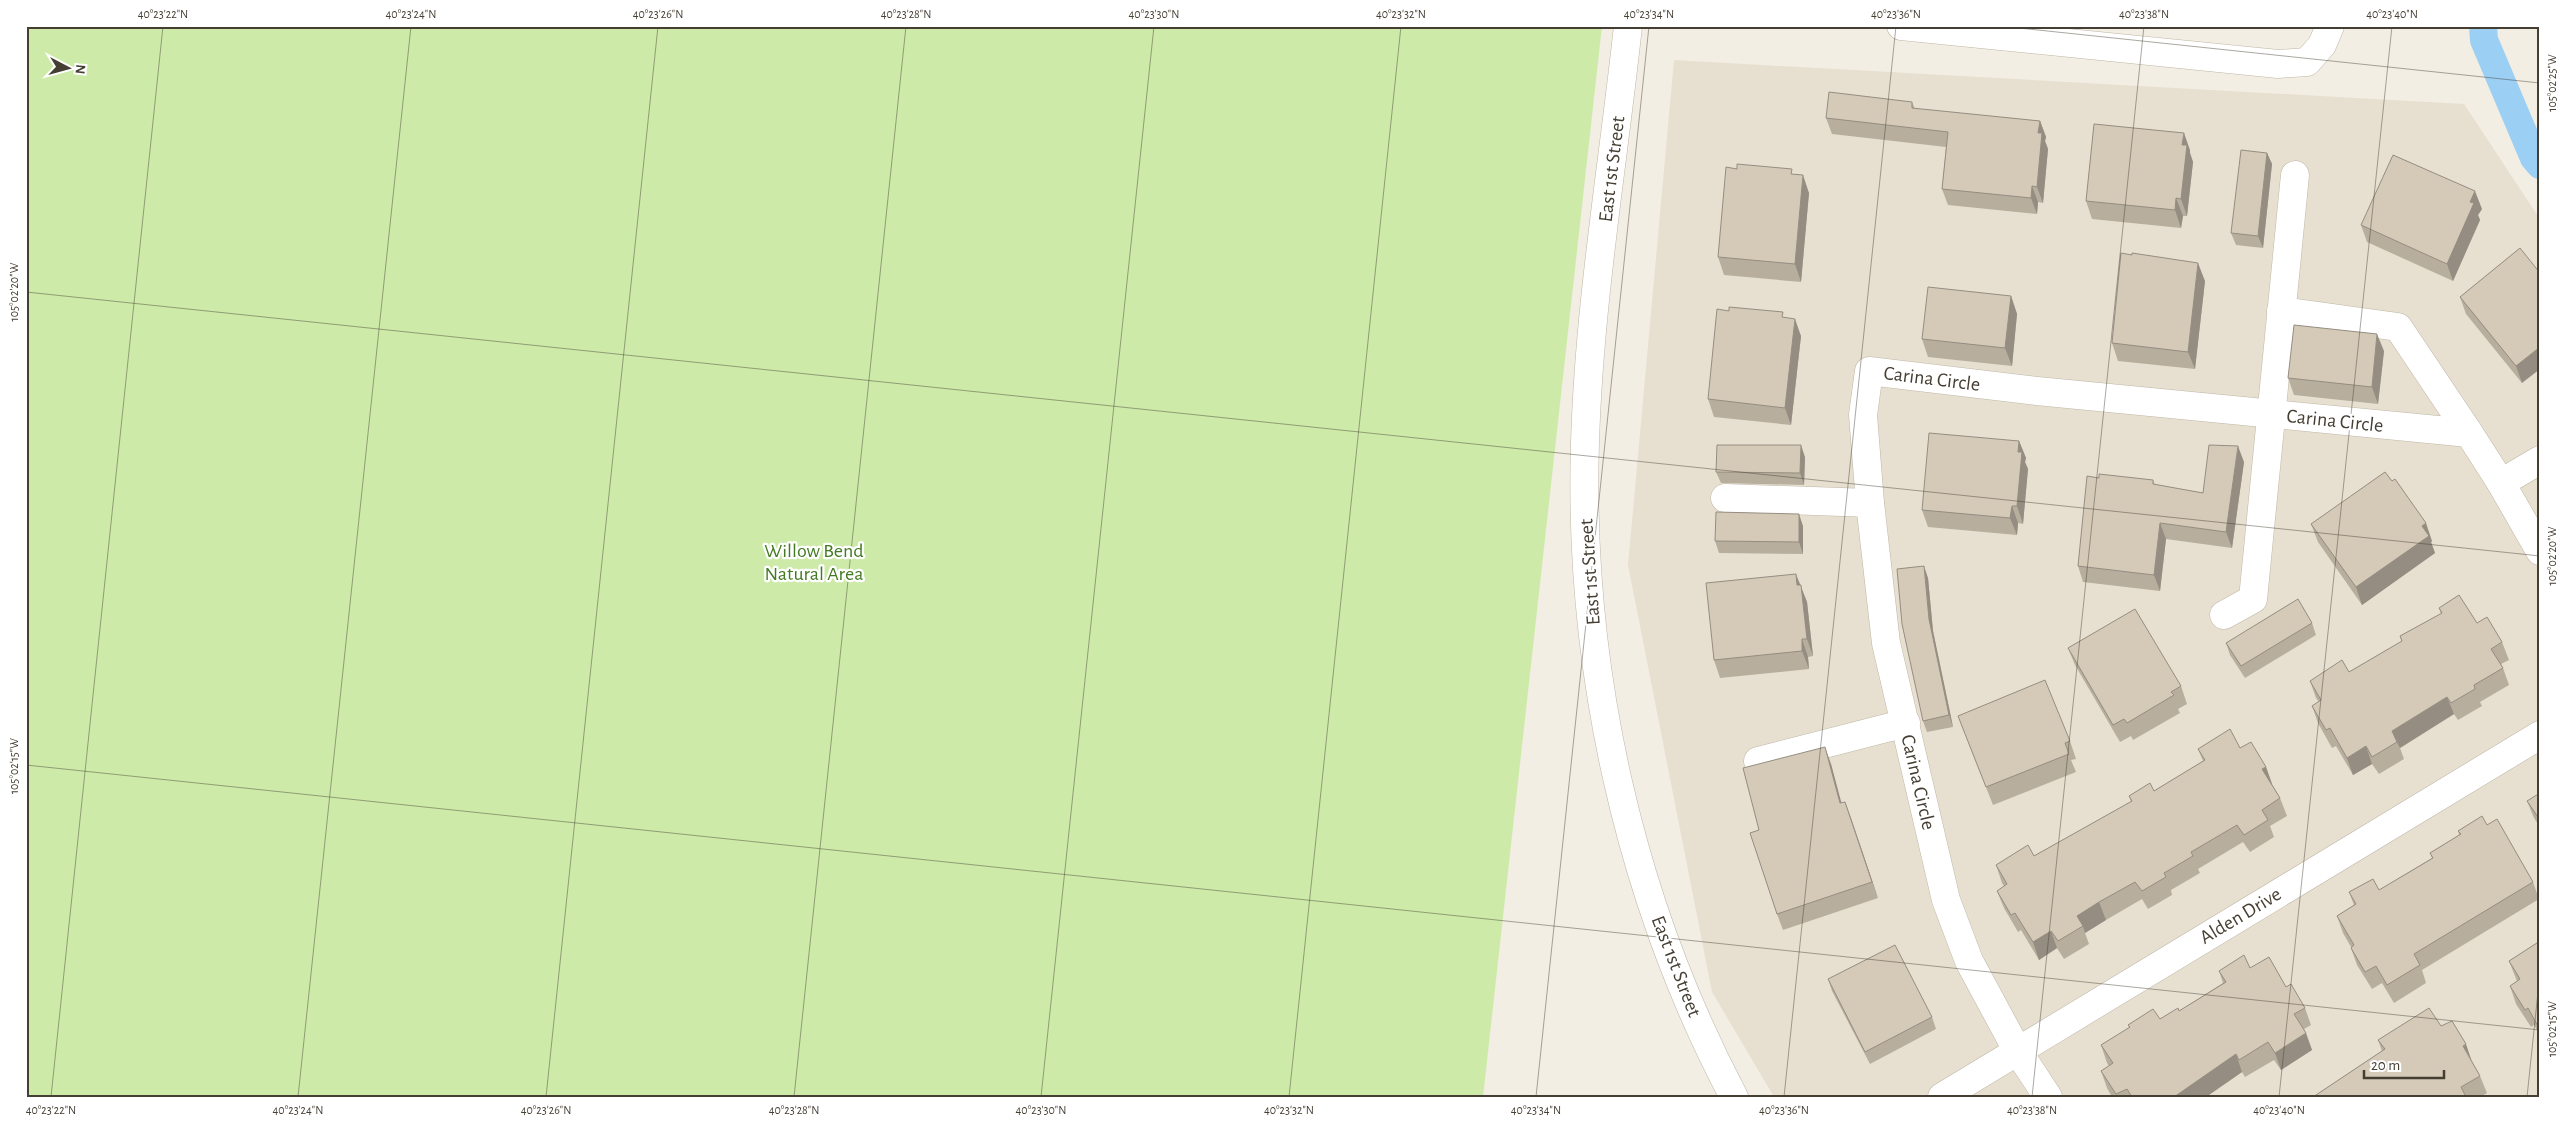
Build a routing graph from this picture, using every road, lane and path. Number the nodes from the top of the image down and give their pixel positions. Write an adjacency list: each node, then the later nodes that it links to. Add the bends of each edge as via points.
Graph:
1 (1628, 26): 18 (street, East 1st Street, via 1591,350 1586,434 1586,536 1592,628 1621,792 1651,899 1683,986)
2 (1901, 26): 3 (street, via 2278,64 2307,62 2322,45)
3 (2330, 26)
4 (2295, 175): 5 (street)
5 (2281, 311): 6 (street); 7 (street, via 2398,327)
6 (2270, 414): 7 (street, Carina Circle); 11 (street, Carina Circle, via 1869,371 1863,415); 13 (street, via 2253,599)
7 (2469, 433): 9 (street)
8 (2540, 460): 9 (street)
9 (2501, 483): 12 (street)
10 (1725, 498): 11 (street)
11 (1870, 503): 14 (street, Carina Circle, via 1886,643)
12 (2540, 551)
13 (2224, 615)
14 (1906, 723): 16 (street); 17 (street, Carina Circle, via 1946,900 1969,961)
15 (2540, 735): 17 (street, Alden Drive)
16 (1758, 761)
17 (2017, 1050): 19 (street, Alden Drive); 20 (street, Carina Circle)
18 (1734, 1097)
19 (1942, 1097)
20 (2048, 1097)

